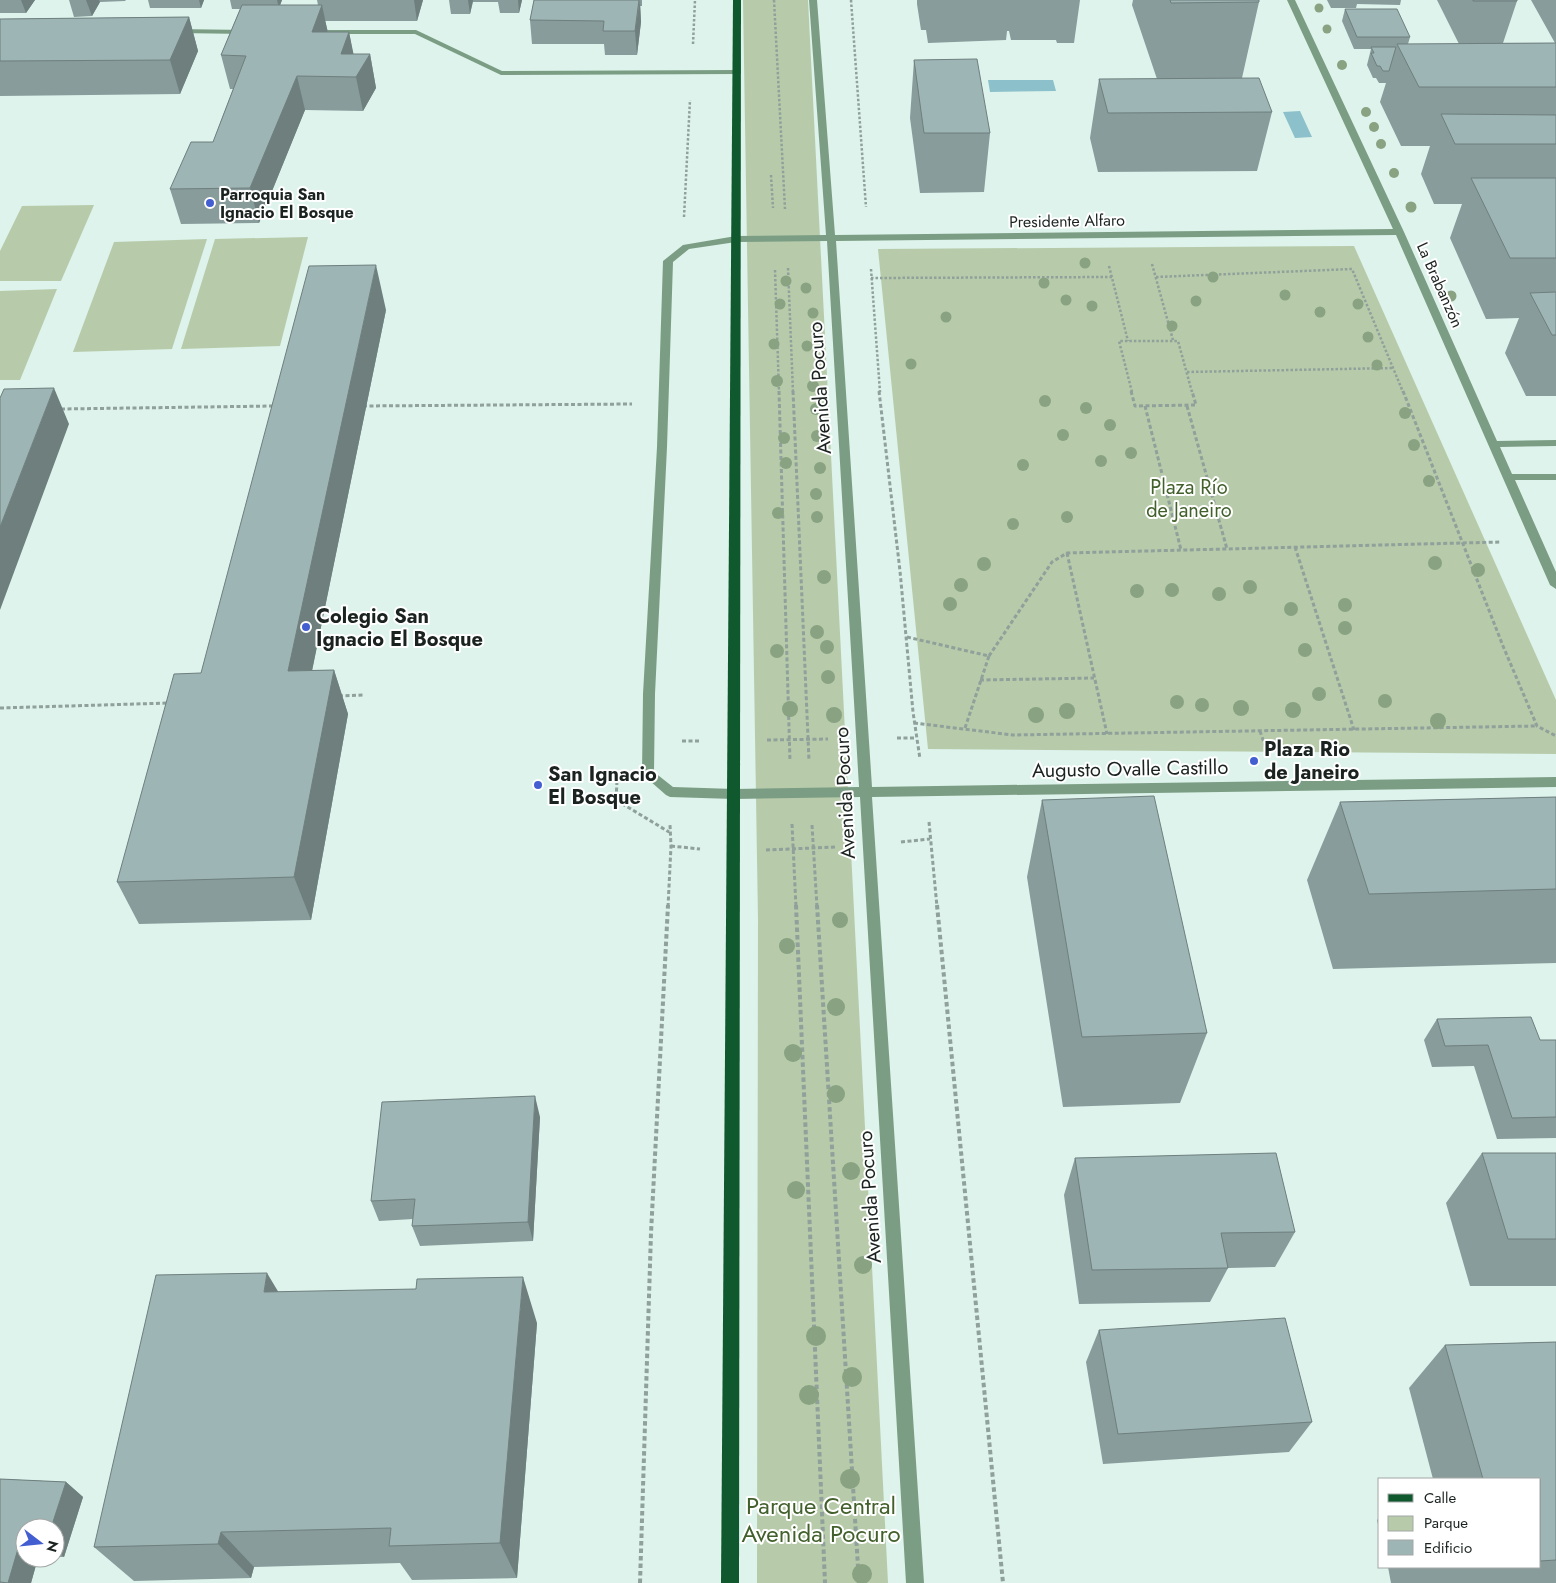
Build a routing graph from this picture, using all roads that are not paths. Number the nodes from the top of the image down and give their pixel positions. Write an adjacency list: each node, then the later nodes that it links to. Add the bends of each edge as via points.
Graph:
1 (737, 0): 7 (main road)
2 (814, 0): 9 (street, Avenida Pocuro)
3 (1291, 0): 8 (street, La Brabanzón)
4 (168, 31): 5 (street)
5 (258, 32)
6 (317, 32): 7 (street, via 416,32 501,73)
7 (737, 72): 10 (main road)
8 (1398, 232): 9 (street, Presidente Alfaro); 12 (street, La Brabanzón)
9 (831, 238): 10 (street, Presidente Alfaro); 17 (street, Avenida Pocuro)
10 (736, 240): 18 (main road); 18 (street, Presidente Alfaro, via 686,247 668,261 648,774 670,792)
11 (1556, 443): 12 (street)
12 (1493, 444): 13 (street, La Brabanzón)
13 (1508, 477): 14 (street); 15 (street, La Brabanzón)
14 (1556, 477)
15 (1556, 585)
16 (1556, 782): 17 (street, Augusto Ovalle Castillo)
17 (865, 792): 18 (street, Augusto Ovalle Castillo); 20 (street, Avenida Pocuro)
18 (734, 794): 19 (main road)
19 (730, 1583)
20 (915, 1583)

